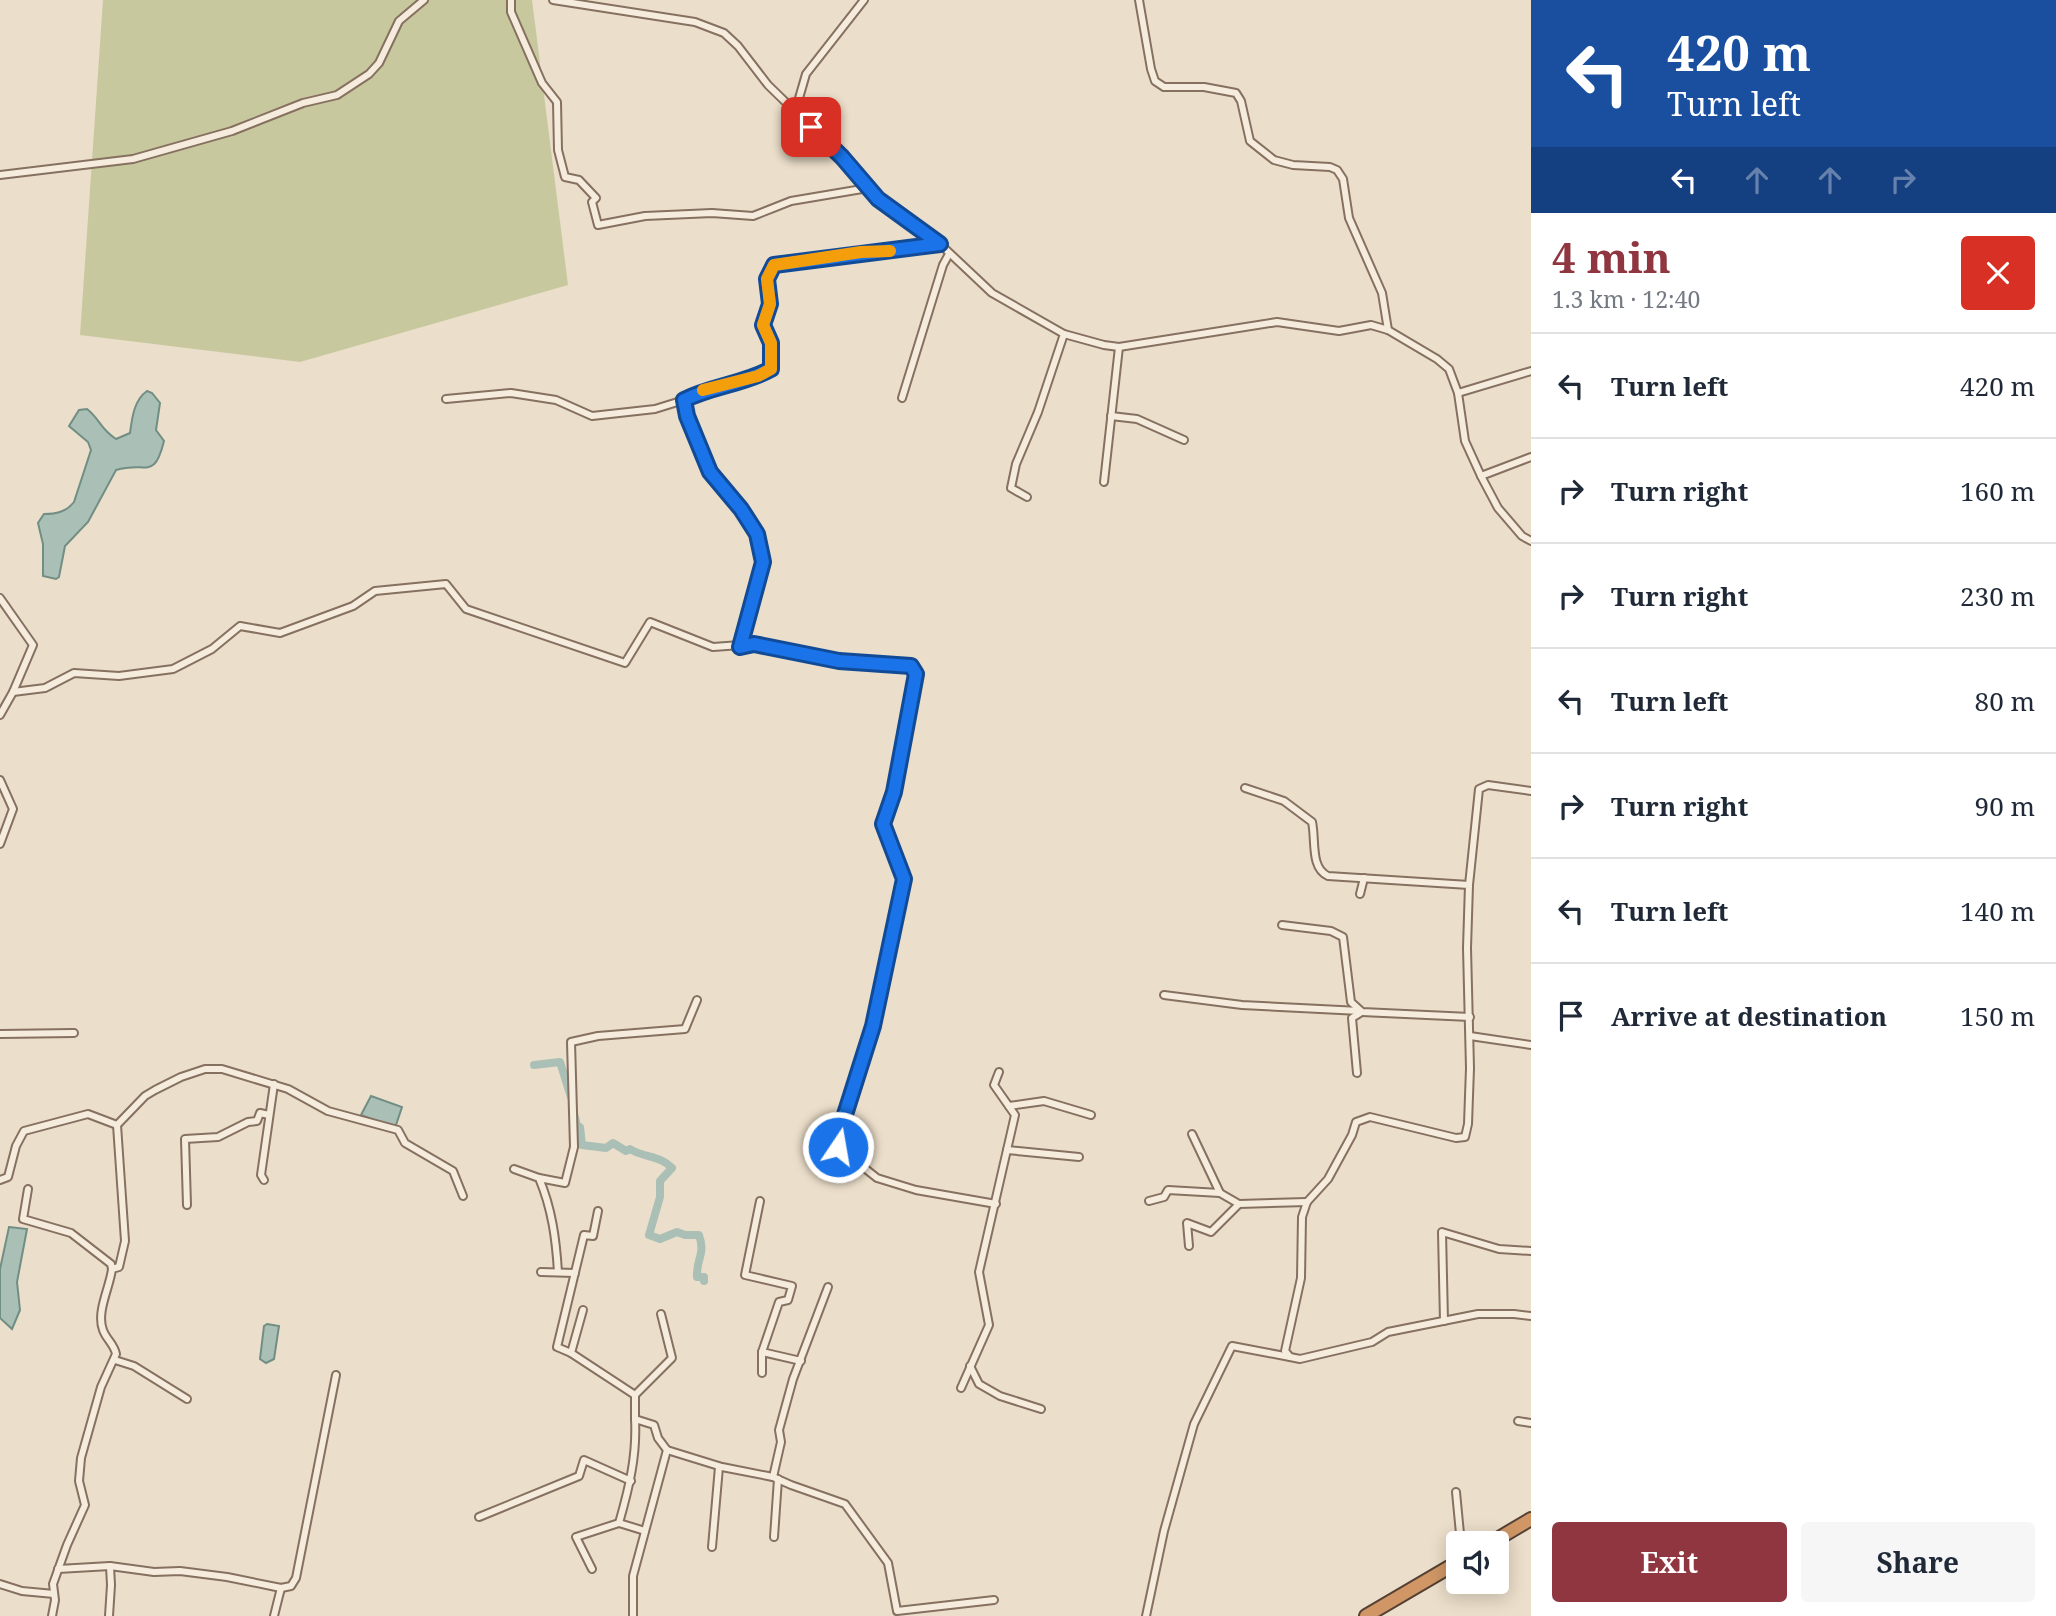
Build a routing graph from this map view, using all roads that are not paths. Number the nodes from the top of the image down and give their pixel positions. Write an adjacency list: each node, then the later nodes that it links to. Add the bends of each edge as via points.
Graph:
1 (424, 0): 7 (street, via 399,21 369,74 337,95 133,159)
2 (511, 0): 8 (street, via 510,12 542,83 557,102 558,150 565,177 579,180 596,198 592,202 598,225 645,216 753,216 791,201)
3 (553, 0): 6 (street, via 695,22 724,33)
4 (864, 0): 6 (street, via 806,74)
5 (1139, 0): 11 (street, via 1155,81 1164,87 1236,93 1250,141 1274,160 1337,170 1343,178 1349,218 1382,293)
6 (795, 112): 8 (street)
7 (0, 175)
8 (868, 188): 9 (street)
9 (940, 244): 10 (street); 18 (street, via 774,265 767,279 770,304 763,325 771,343 771,369)
10 (949, 254): 12 (street, via 992,293); 17 (street)
11 (1388, 330): 13 (street, via 1371,326 1339,331 1277,321); 15 (street, via 1449,369)
12 (1064, 334): 13 (street); 24 (street, via 1016,464 1011,488)
13 (1119, 346): 19 (street)
14 (1531, 371): 15 (street)
15 (1458, 393): 22 (street, via 1465,441)
16 (446, 398): 18 (street, via 511,393 556,400 592,416)
17 (902, 398)
18 (684, 400): 27 (street, via 710,472 757,534 763,562)
19 (1111, 416): 20 (street, via 1137,419); 23 (street)
20 (1184, 440)
21 (1531, 457): 22 (street)
22 (1481, 476): 25 (street, via 1498,508)
23 (1104, 482)
24 (1027, 497)
25 (1531, 541)
26 (0, 598): 28 (street, via 33,646)
27 (740, 647): 28 (street, via 713,647 650,622 625,663 466,609 446,584 375,591 353,606 280,633 240,626 212,649 173,669 119,676 74,673 45,688); 66 (street, via 754,644 839,661 911,666 916,674 894,792 883,824 904,879 873,1026 838,1147 877,1178)
28 (13, 692): 29 (street)
29 (0, 715)
30 (0, 780): 33 (street, via 13,809)
31 (1245, 788): 34 (street, via 1284,801 1312,822 1320,873)
32 (1531, 791): 35 (street, via 1488,785 1479,789)
33 (0, 844)
34 (1364, 878): 35 (street); 36 (street)
35 (1469, 885): 41 (street)
36 (1360, 894)
37 (1282, 925): 40 (street, via 1331,931 1343,937 1351,1002)
38 (1164, 995): 40 (street, via 1273,1008)
39 (696, 1000): 57 (street, via 685,1028 571,1042 574,1147 565,1183)
40 (1362, 1012): 41 (street); 47 (street, via 1352,1018)
41 (1470, 1017): 44 (street)
42 (74, 1033): 43 (street)
43 (0, 1034)
44 (1471, 1036): 45 (street); 65 (street, via 1465,1137 1362,1118 1328,1179)
45 (1531, 1045)
46 (999, 1072): 49 (street, via 994,1085)
47 (1357, 1073)
48 (274, 1084): 50 (street); 52 (street, via 222,1069 205,1069 145,1096); 62 (street, via 328,1111 398,1130 405,1143 453,1171)
49 (1009, 1106): 51 (street, via 1044,1101); 54 (street, via 1015,1115)
50 (269, 1115): 59 (street); 68 (street, via 260,1113 257,1121 218,1137 186,1139)
51 (1091, 1115)
52 (117, 1125): 58 (street, via 88,1114 24,1130 8,1177); 72 (street, via 125,1241 118,1267)
53 (1192, 1134): 61 (street)
54 (1007, 1150): 55 (street); 66 (street)
55 (1079, 1157)
56 (514, 1169): 57 (street)
57 (539, 1178): 74 (street, via 550,1203)
58 (0, 1180)
59 (264, 1180)
60 (28, 1189): 72 (street, via 23,1219 71,1233)
61 (1220, 1194): 64 (street, via 1168,1190 1164,1197); 67 (street)
62 (463, 1196)
63 (760, 1201): 81 (street, via 745,1275 792,1286 788,1300 779,1302)
64 (1149, 1201)
65 (1307, 1202): 67 (street); 83 (street, via 1302,1217 1301,1278 1285,1351)
66 (996, 1204): 86 (street, via 979,1272 989,1325)
67 (1239, 1204): 70 (street, via 1211,1232 1187,1223)
68 (187, 1205)
69 (598, 1211): 75 (street, via 593,1236 583,1235)
70 (1189, 1246)
71 (1531, 1251): 80 (street, via 1499,1249 1442,1232)
72 (112, 1269): 84 (street, via 102,1320 115,1348)
73 (541, 1272): 74 (street)
74 (558, 1272): 75 (street)
75 (575, 1273): 82 (street, via 557,1347)
76 (828, 1287): 85 (street)
77 (583, 1310): 82 (street)
78 (661, 1314): 90 (street, via 672,1358)
79 (1531, 1316): 80 (street, via 1478,1314)
80 (1444, 1321): 83 (street, via 1388,1332 1360,1345 1300,1359)
81 (762, 1352): 85 (street); 87 (street)
82 (571, 1353): 90 (street)
83 (1290, 1357): 122 (street, via 1232,1346 1194,1424)
84 (115, 1360): 91 (street, via 134,1366); 110 (street, via 101,1387 81,1458 79,1481 85,1505)
85 (801, 1362): 98 (street, via 779,1430)
86 (970, 1366): 89 (street); 92 (street, via 979,1384)
87 (762, 1373)
88 (336, 1375): 114 (street, via 296,1578 291,1586)
89 (961, 1388)
90 (635, 1395): 93 (street)
91 (187, 1399)
92 (1041, 1409)
93 (635, 1419): 96 (street, via 654,1425); 99 (street)
94 (1518, 1421): 95 (street)
95 (1531, 1423)
96 (667, 1450): 97 (street); 104 (street)
97 (719, 1467): 98 (street); 108 (street)
98 (775, 1478): 107 (street); 117 (street, via 845,1504 888,1563)
99 (631, 1482): 101 (street, via 584,1460 579,1476); 103 (street)
100 (1456, 1492): 105 (street)
101 (479, 1517)
102 (1531, 1519): 106 (highway)
103 (619, 1523): 104 (street); 111 (street, via 576,1536)
104 (645, 1531): 121 (street, via 633,1576)
105 (1460, 1531)
106 (1509, 1532)
107 (774, 1537)
108 (712, 1547)
109 (110, 1566): 110 (street); 114 (street, via 227,1577); 119 (street)
110 (58, 1569): 115 (street)
111 (592, 1569)
112 (1446, 1569): 123 (highway)
113 (0, 1584): 115 (street)
114 (281, 1588): 120 (street)
115 (54, 1594): 118 (street)
116 (994, 1600): 117 (street)
117 (897, 1614)
118 (52, 1616)
119 (109, 1616)
120 (274, 1616)
121 (633, 1616)
122 (1146, 1616)
123 (1366, 1616)

